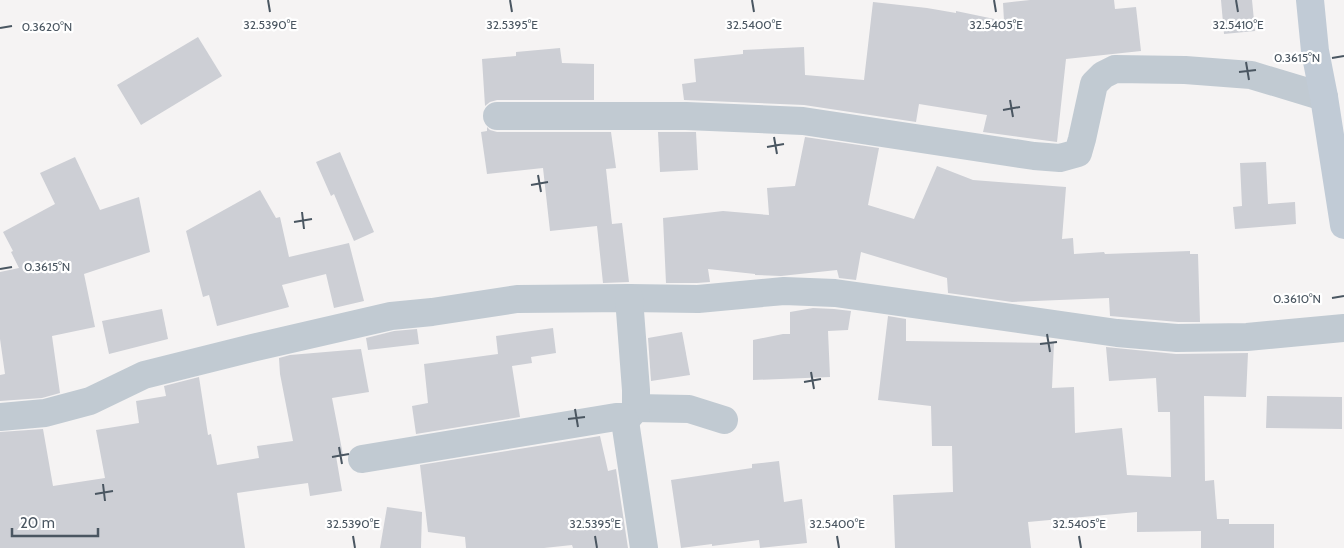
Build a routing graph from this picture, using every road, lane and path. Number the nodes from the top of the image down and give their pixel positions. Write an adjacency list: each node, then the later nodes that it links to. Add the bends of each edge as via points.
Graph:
1 (1310, 0): 2 (street)
2 (1324, 97): 3 (street, via 1251,75 1185,70 1115,70 1094,84 1078,153 1060,158 803,121 686,116); 4 (street)
3 (497, 116)
4 (1344, 225)
5 (629, 298): 6 (street, via 698,299 784,291 836,293 1117,333 1177,338 1247,337); 7 (street, via 636,390); 8 (street, via 517,299 391,316 144,375 90,401 45,414)
6 (1344, 328)
7 (630, 414): 9 (street, via 689,409); 10 (street); 11 (street)
8 (0, 417)
9 (724, 420)
10 (362, 459)
11 (644, 548)

